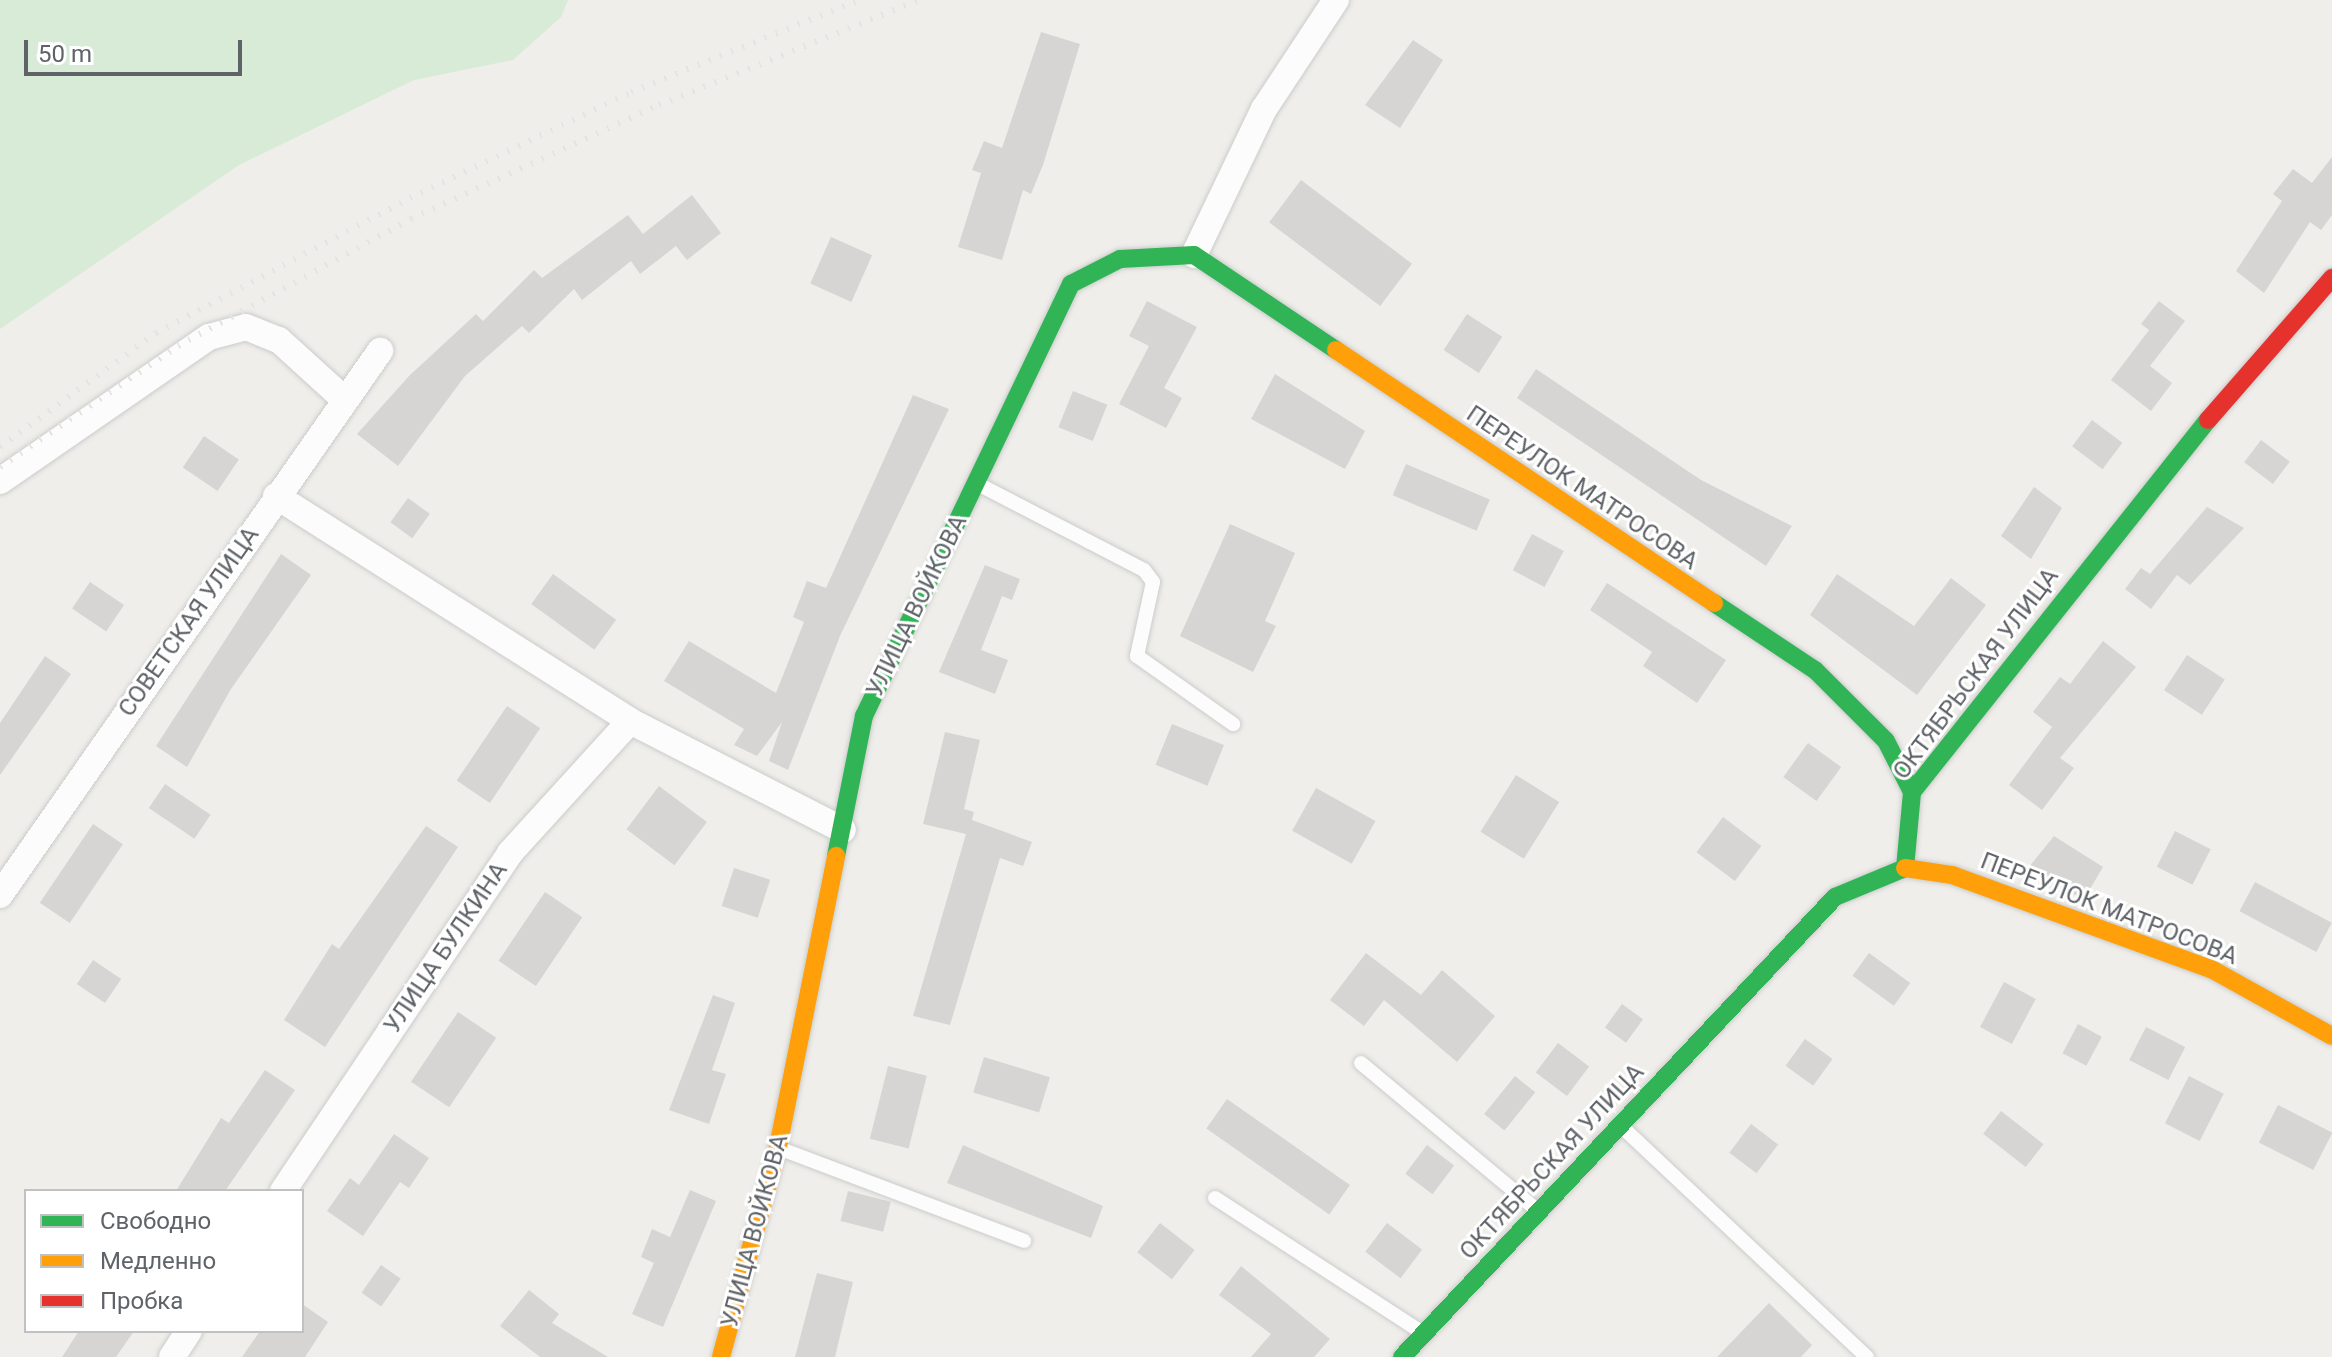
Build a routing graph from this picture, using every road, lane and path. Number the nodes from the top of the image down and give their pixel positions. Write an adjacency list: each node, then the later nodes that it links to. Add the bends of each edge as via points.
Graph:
1 (1336, 0): 2 (street, via 1264,109)
2 (1194, 255): 7 (street, УЛИЦА ВОЙКОВА, via 1120,259 1071,284); 11 (street, ПЕРЕУЛОК МАТРОСОВА, via 1815,670 1886,741)
3 (2332, 278): 11 (street, ОКТЯБРЬСКАЯ УЛИЦА, via 2155,481)
4 (380, 351): 5 (street, СОВЕТСКАЯ УЛИЦА)
5 (345, 400): 6 (street, via 279,340 246,327 209,337); 8 (street, СОВЕТСКАЯ УЛИЦА)
6 (0, 481)
7 (976, 483): 10 (lane, via 1144,570 1153,582 1137,656); 12 (street, УЛИЦА ВОЙКОВА, via 864,716)
8 (276, 496): 9 (street); 14 (street, СОВЕТСКАЯ УЛИЦА)
9 (630, 721): 12 (street); 19 (street, УЛИЦА БУЛКИНА, via 510,853)
10 (1233, 724)
11 (1912, 792): 13 (street, ОКТЯБРЬСКАЯ УЛИЦА)
12 (843, 830): 18 (street, УЛИЦА ВОЙКОВА)
13 (1905, 868): 15 (street, ПЕРЕУЛОК МАТРОСОВА, via 1952,875 2213,970); 17 (street, ОКТЯБРЬСКАЯ УЛИЦА, via 1835,897)
14 (0, 895)
15 (2332, 1036)
16 (1361, 1063): 21 (lane)
17 (1619, 1124): 21 (street, ОКТЯБРЬСКАЯ УЛИЦА); 28 (lane)
18 (778, 1147): 22 (lane); 26 (street, УЛИЦА ВОЙКОВА)
19 (284, 1189)
20 (1215, 1198): 24 (lane)
21 (1538, 1211): 24 (street, ОКТЯБРЬСКАЯ УЛИЦА)
22 (1024, 1241)
23 (188, 1333): 25 (street)
24 (1424, 1334): 27 (street, ОКТЯБРЬСКАЯ УЛИЦА)
25 (172, 1357)
26 (721, 1357)
27 (1402, 1357)
28 (1867, 1357)

